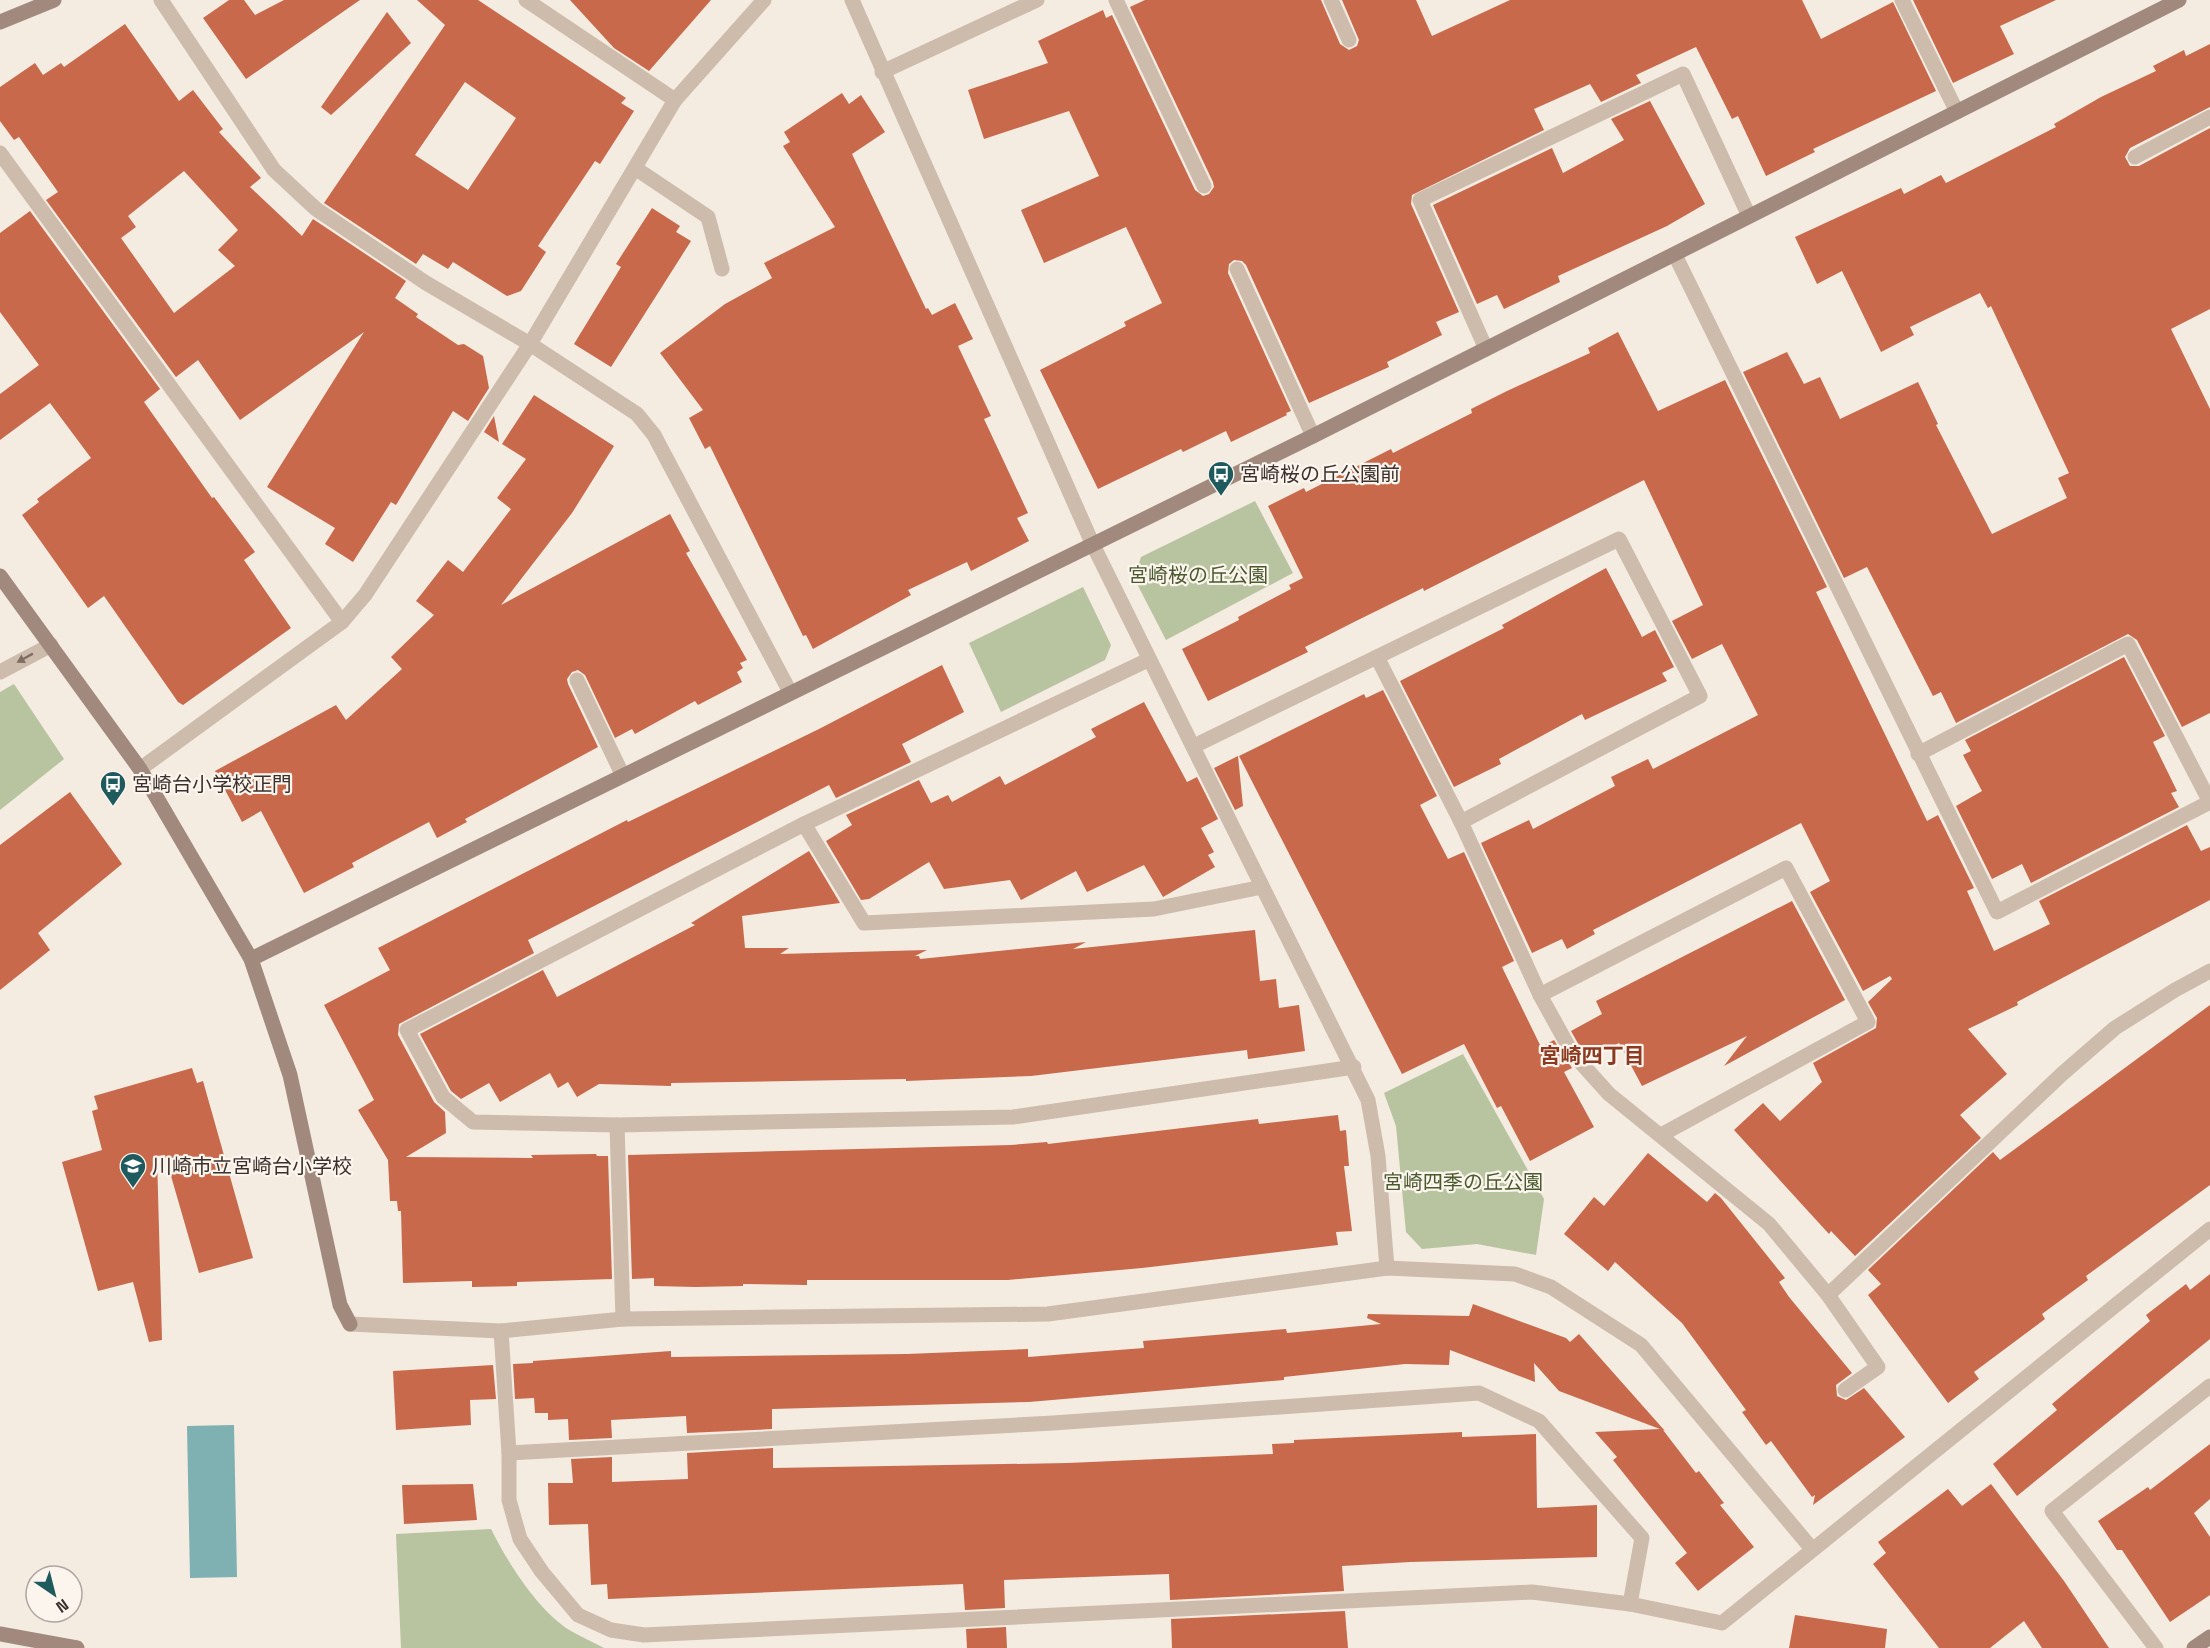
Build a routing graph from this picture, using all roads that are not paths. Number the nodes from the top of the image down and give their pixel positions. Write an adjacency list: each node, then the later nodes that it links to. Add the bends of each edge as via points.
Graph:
1 (54, 0): 11 (street)
2 (160, 0): 25 (street, via 274,170 316,209 426,283)
3 (526, 0): 14 (street)
4 (764, 0): 14 (street)
5 (852, 0): 13 (street)
6 (1037, 0): 13 (street)
7 (1116, 0): 20 (street)
8 (1330, 0): 12 (street)
9 (1902, 0): 15 (street)
10 (2180, 0): 15 (street)
11 (0, 22)
12 (1349, 40)
13 (882, 72): 28 (street)
14 (675, 100): 19 (street)
15 (1957, 112): 21 (street)
16 (2210, 117): 18 (street)
17 (0, 153): 30 (street)
18 (2135, 157)
19 (635, 168): 24 (street, via 708,217); 25 (street)
20 (1204, 186)
21 (1749, 216): 22 (street); 26 (street, via 1683,74 1420,200)
22 (1675, 255): 26 (street); 38 (street)
23 (1237, 268): 27 (street)
24 (722, 269)
25 (530, 344): 30 (street, via 365,595); 36 (street, via 637,414 654,435)
26 (1486, 349): 27 (street)
27 (1313, 436): 28 (street)
28 (1093, 545): 33 (street); 36 (street)
29 (0, 576): 31 (street)
30 (342, 622): 39 (street)
31 (51, 645): 34 (street, one-way to 34); 39 (street)
32 (1377, 657): 37 (street); 41 (street); 41 (street, via 1619,539 1700,696)
33 (1148, 660): 37 (street); 42 (street)
34 (0, 672)
35 (577, 680): 40 (street)
36 (790, 692): 40 (street)
37 (1194, 746): 43 (street)
38 (1918, 754): 38 (street, via 1997,912 2210,802 2128,644)
39 (140, 769): 44 (street)
40 (622, 774): 44 (street)
41 (1461, 822): 46 (street)
42 (804, 824): 43 (street, via 864,923 1154,909); 48 (street, via 407,1030 443,1097 474,1122)
43 (1262, 887): 47 (street)
44 (251, 959): 54 (street, via 290,1075 340,1305 350,1324)
45 (2210, 971): 52 (street, via 2115,1028)
46 (1540, 995): 49 (street, via 1572,1053 1609,1094); 49 (street, via 1786,868 1868,1022)
47 (1354, 1067): 48 (street, via 1013,1117); 51 (street, via 1368,1100 1376,1145)
48 (617, 1125): 53 (street)
49 (1661, 1135): 52 (street, via 1768,1224)
50 (2210, 1229): 58 (street)
51 (1387, 1268): 53 (street, via 1048,1314); 58 (street, via 1515,1274 1551,1287 1587,1309 1641,1345)
52 (1828, 1295): 56 (street, via 1878,1366)
53 (623, 1319): 54 (street)
54 (501, 1330): 57 (street)
55 (2210, 1386): 63 (street, via 2052,1511)
56 (1845, 1390)
57 (509, 1453): 59 (street, via 509,1500 517,1529 542,1572 578,1615 611,1630 644,1635 1532,1592); 59 (street, via 1053,1423 1479,1393 1539,1421 1642,1538)
58 (1812, 1550): 59 (street, via 1722,1623)
59 (1630, 1604)
60 (0, 1634): 62 (street)
61 (2210, 1637): 64 (street)
62 (77, 1648)
63 (2156, 1648)
64 (2194, 1648)

